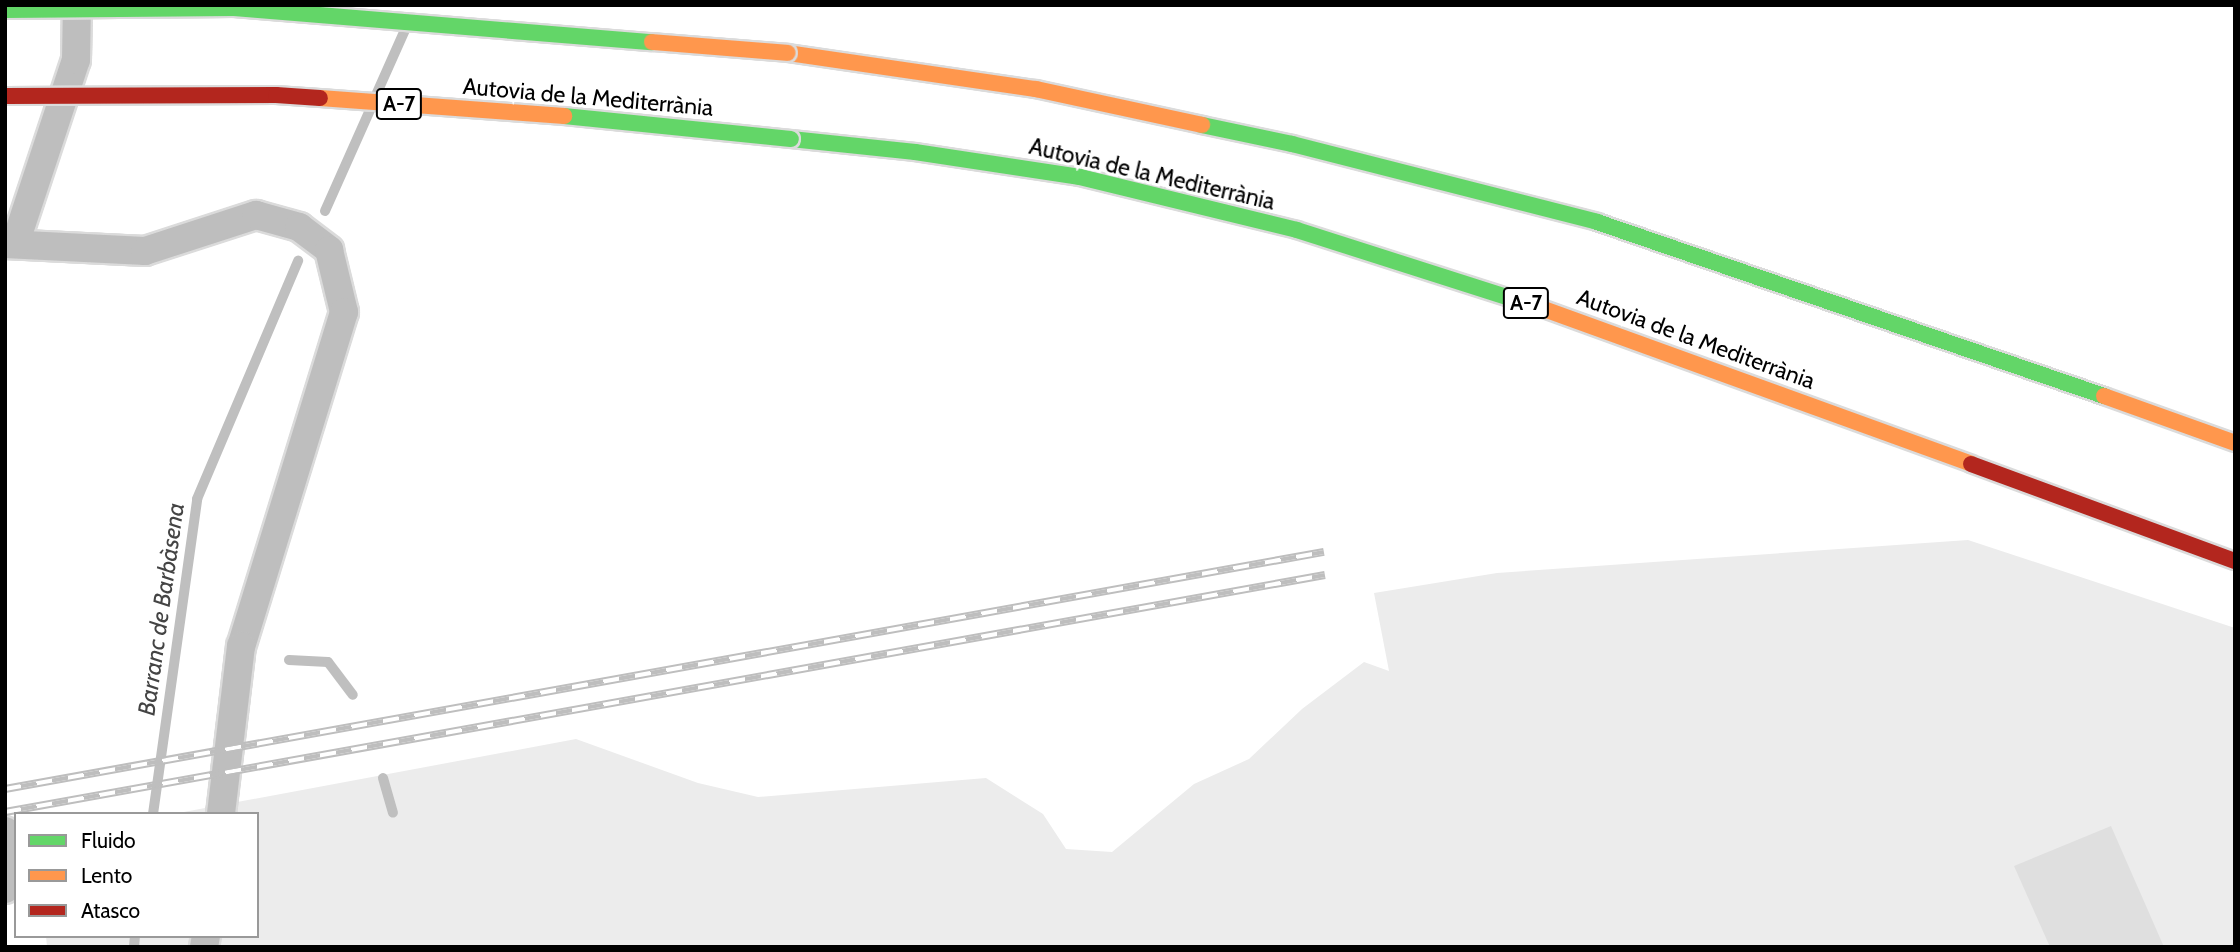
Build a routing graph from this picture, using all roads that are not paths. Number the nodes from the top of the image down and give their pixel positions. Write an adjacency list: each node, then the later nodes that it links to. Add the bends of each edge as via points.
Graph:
1 (77, 5): 4 (street, via 76,60)
2 (5, 10): 5 (highway, bridge, via 234,8 788,53 1036,89 1292,144 1597,222)
3 (5, 96): 6 (highway, Autovia de la Mediterrània / A-7, bridge, via 276,96 536,113 915,152 1080,177 1297,230 1468,282)
4 (10, 244): 7 (street, via 145,251 256,215 299,227 329,250 344,312 241,646)
5 (2235, 443)
6 (2235, 561)
7 (221, 812)
8 (5, 831): 9 (street)
9 (14, 863)
10 (14, 869): 11 (street)
11 (5, 889)

